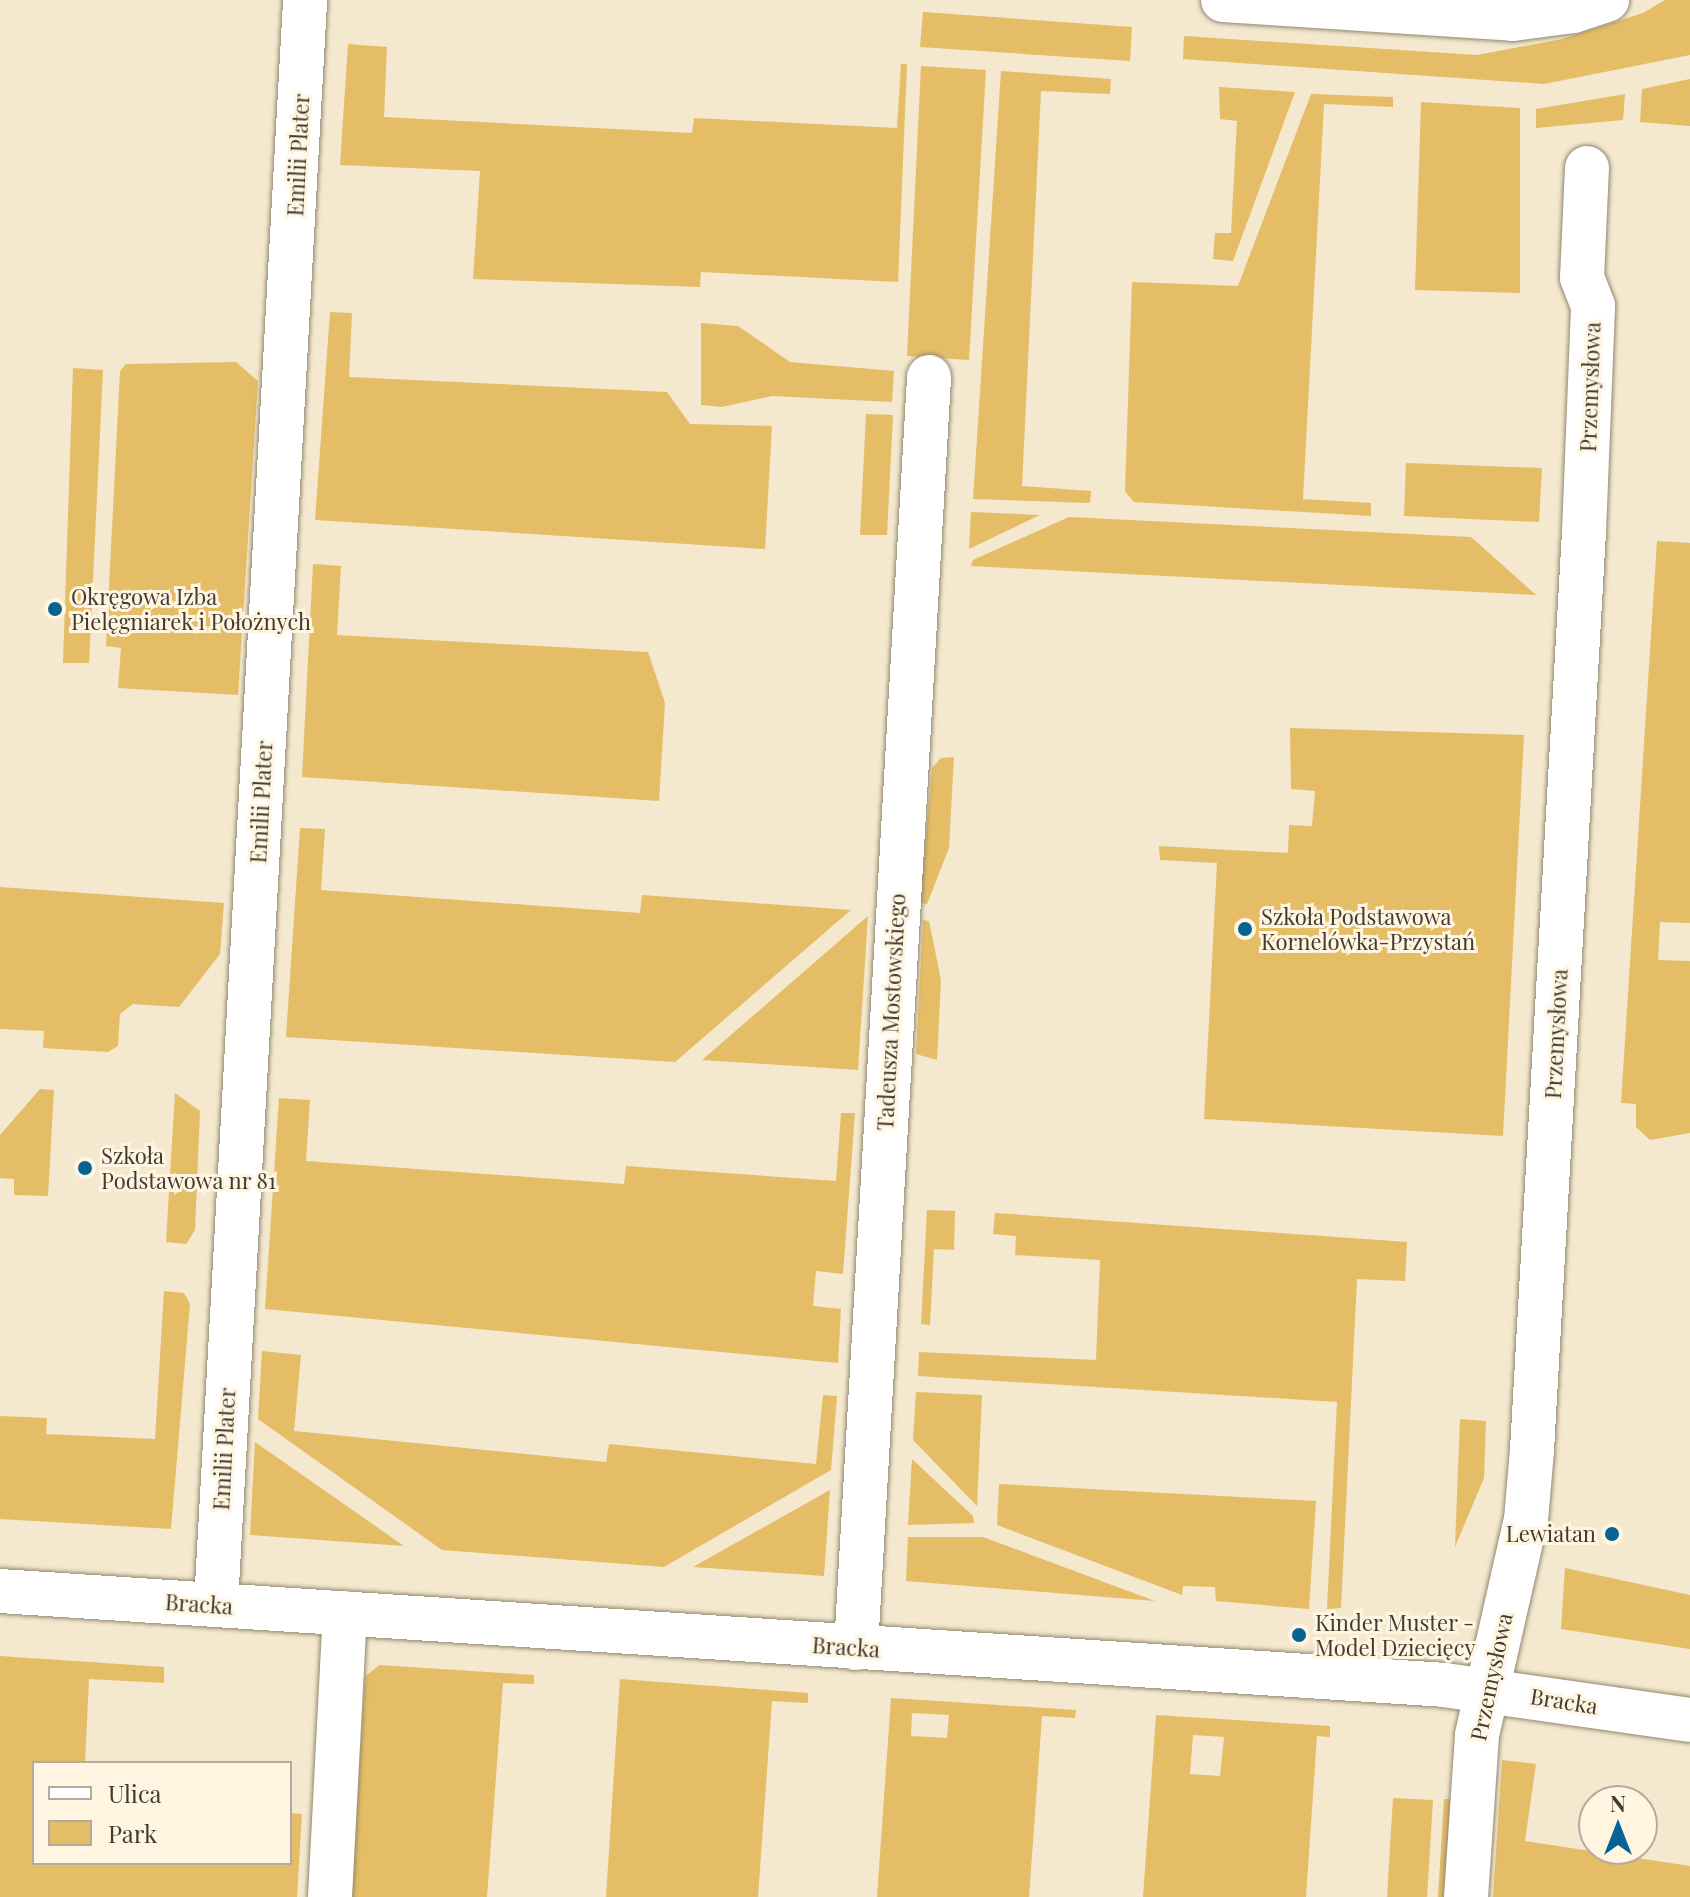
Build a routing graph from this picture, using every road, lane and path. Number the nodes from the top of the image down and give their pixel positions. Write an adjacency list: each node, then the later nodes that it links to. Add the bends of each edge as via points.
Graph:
1 (305, 0): 7 (street, Emilii Plater)
2 (1223, 0): 3 (street, via 1513,19 1573,11)
3 (1607, 0)
4 (1587, 168): 10 (street, Przemysłowa, via 1582,278 1593,306 1584,532 1532,1450 1526,1520)
5 (929, 377): 9 (street, Tadeusza Mostowskiego)
6 (0, 1591): 7 (street, Bracka)
7 (216, 1604): 8 (street, Bracka)
8 (345, 1613): 9 (street, Bracka); 12 (street)
9 (856, 1648): 10 (street, Bracka)
10 (1486, 1689): 11 (street, Bracka); 13 (street, Przemysłowa, via 1477,1735)
11 (1690, 1720)
12 (330, 1897)
13 (1466, 1897)

